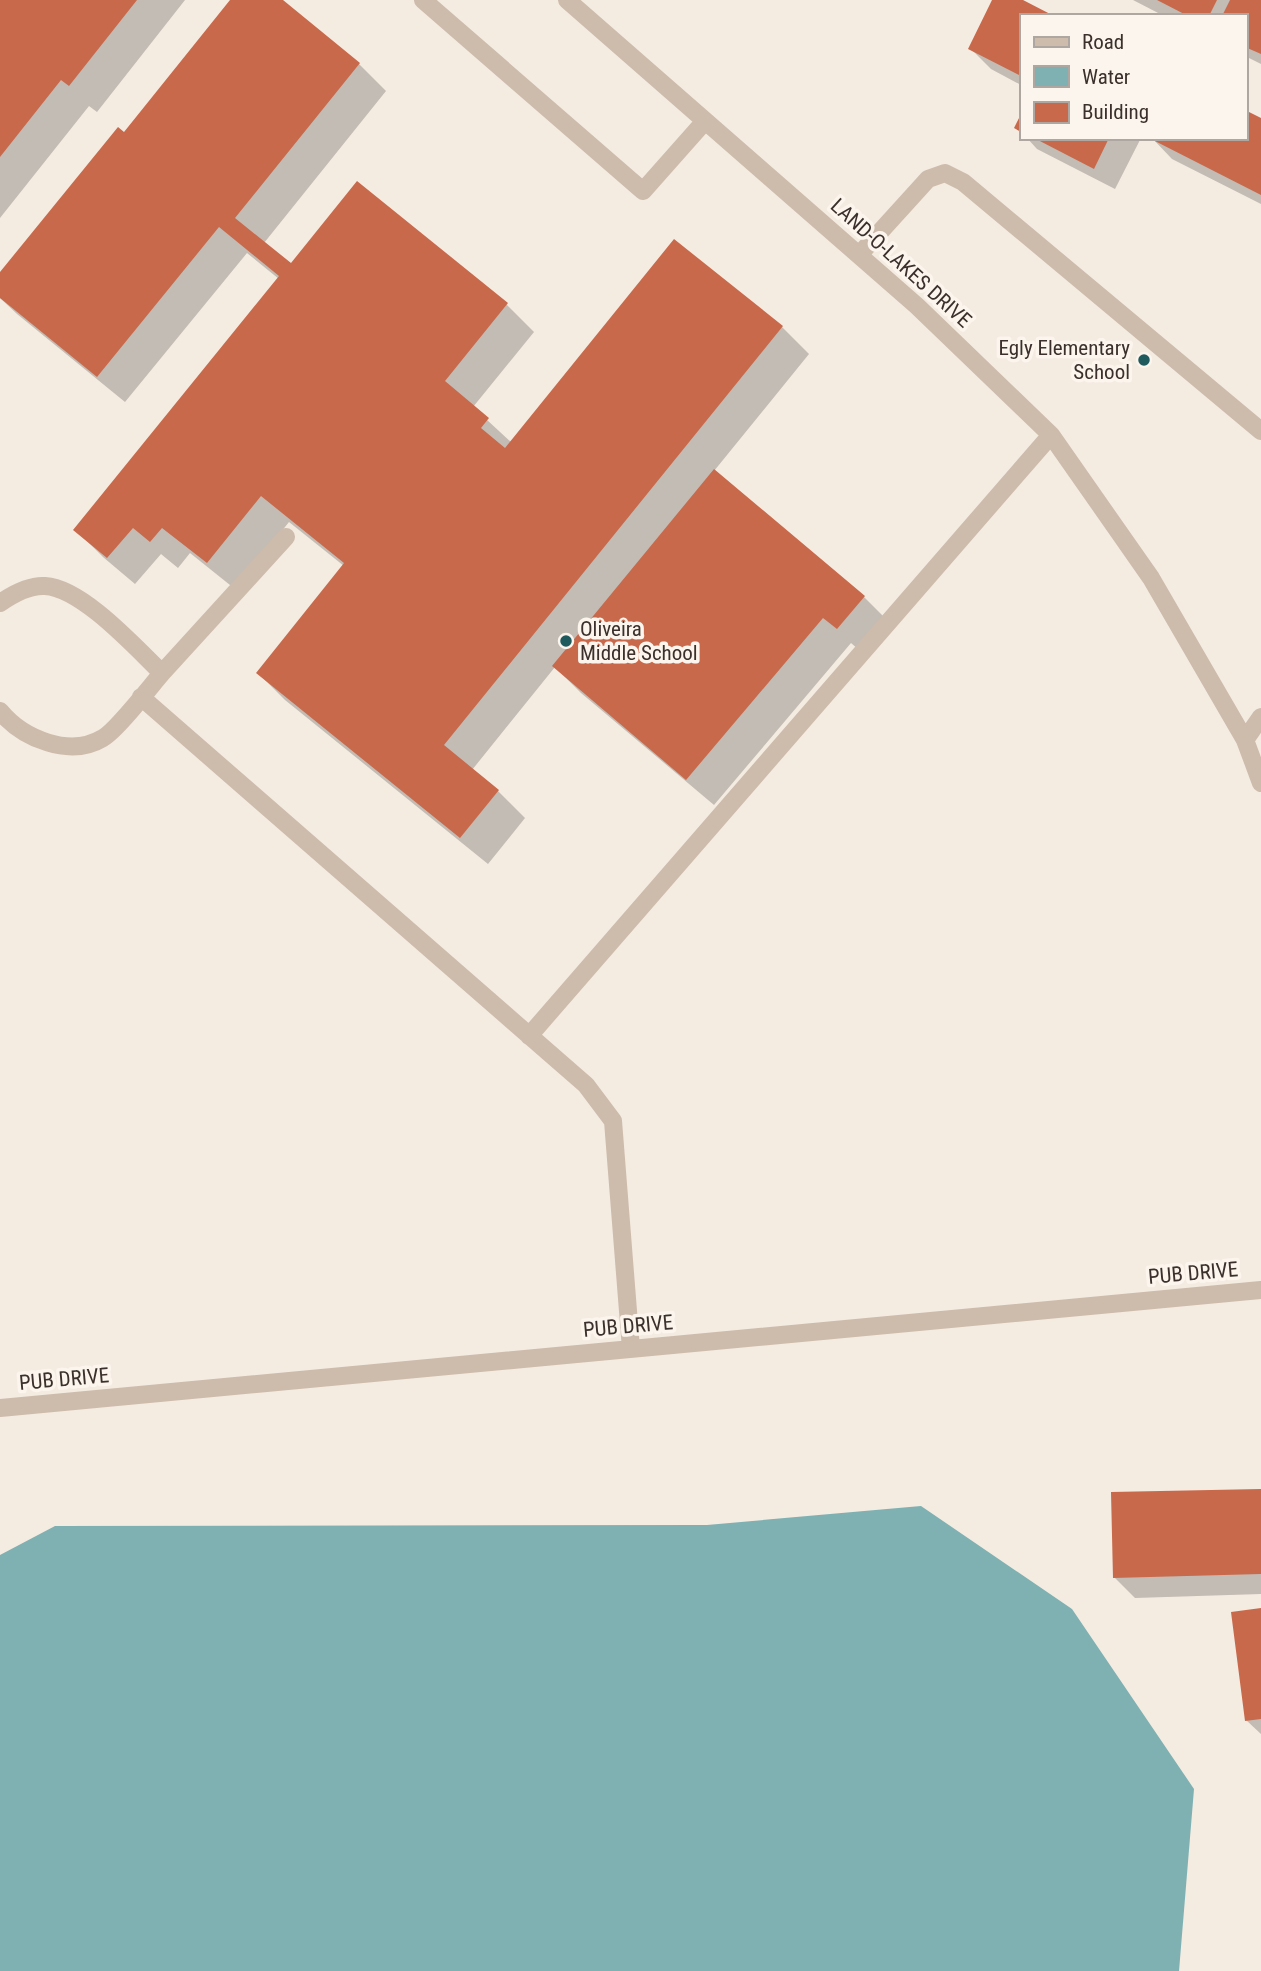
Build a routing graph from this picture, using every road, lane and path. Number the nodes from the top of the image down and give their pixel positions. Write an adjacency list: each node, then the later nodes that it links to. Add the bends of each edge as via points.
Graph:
1 (423, 0): 3 (street, via 643,191)
2 (567, 0): 3 (street, LAND-O-LAKES DRIVE)
3 (705, 121): 4 (street, LAND-O-LAKES DRIVE)
4 (859, 255): 5 (street, via 928,179 945,173 964,183); 6 (street, LAND-O-LAKES DRIVE)
5 (1261, 431)
6 (1051, 435): 13 (street, LAND-O-LAKES DRIVE, via 1150,578); 15 (street)
7 (286, 537): 9 (street)
8 (0, 603): 9 (street, via 15,592 44,586 66,591 102,616)
9 (162, 673): 10 (street)
10 (141, 697): 11 (street, via 105,738 84,746 60,746 37,739); 15 (street)
11 (0, 711)
12 (1261, 717): 13 (street)
13 (1245, 740): 14 (street, LAND-O-LAKES DRIVE)
14 (1261, 783)
15 (529, 1036): 17 (street, via 586,1085 613,1121)
16 (1261, 1290): 17 (street, PUB DRIVE)
17 (631, 1349): 18 (street, PUB DRIVE)
18 (0, 1408)

